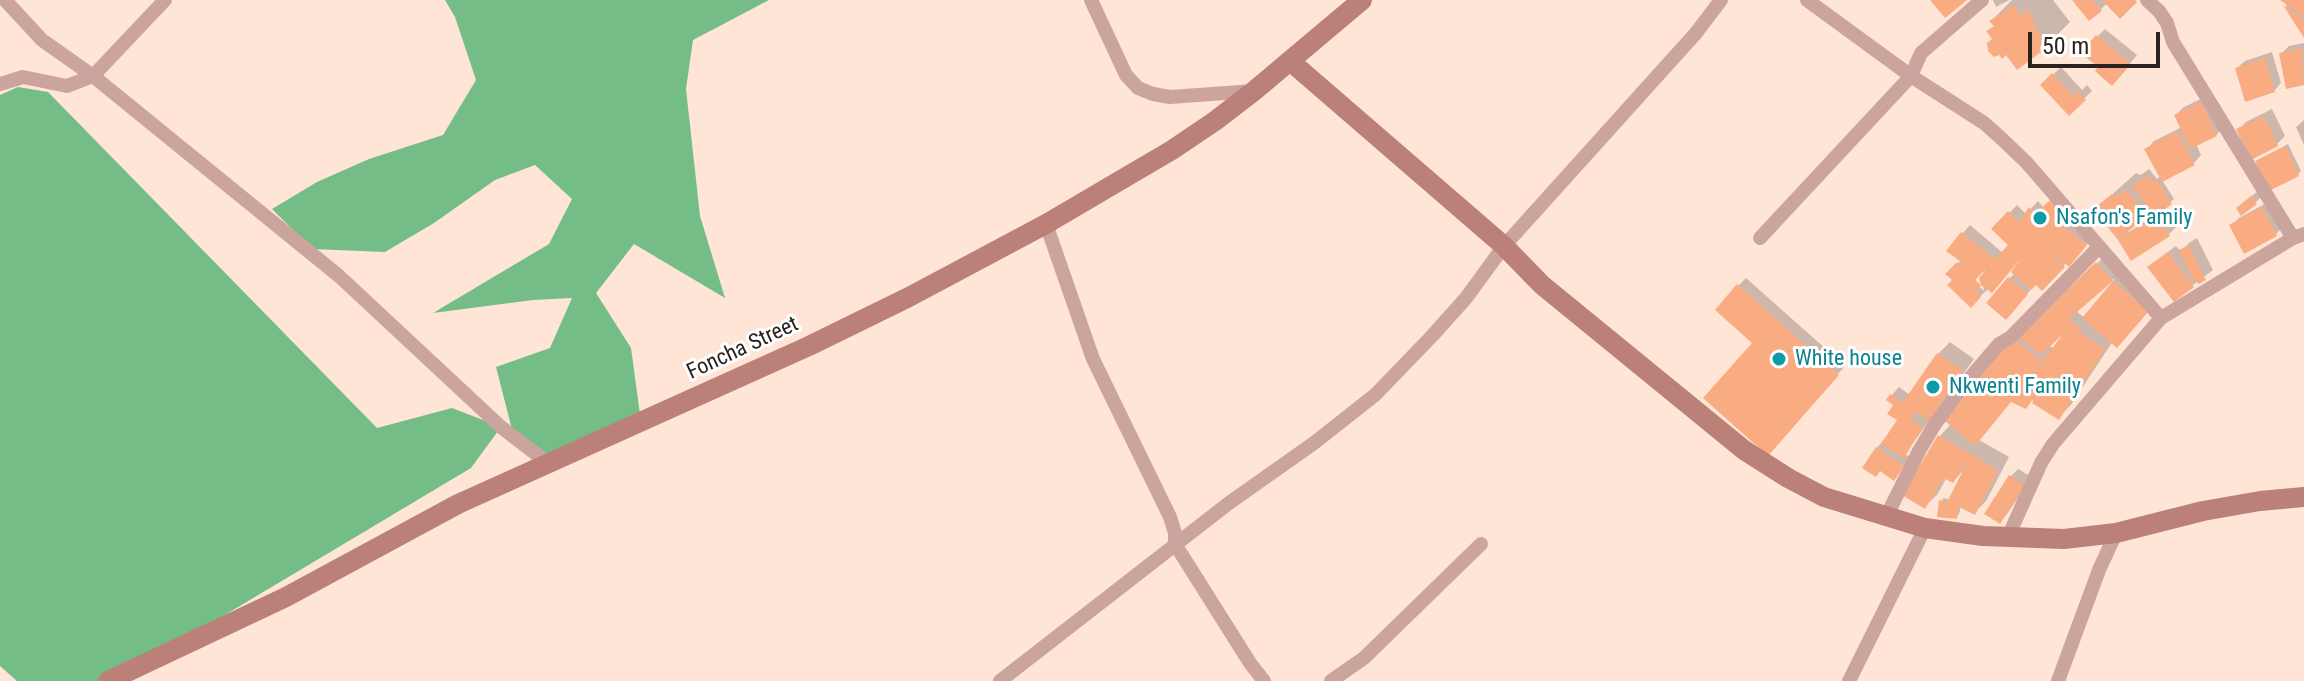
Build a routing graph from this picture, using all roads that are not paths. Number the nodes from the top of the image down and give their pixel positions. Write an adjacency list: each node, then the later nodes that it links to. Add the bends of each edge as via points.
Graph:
1 (5, 0): 10 (street, via 42,40)
2 (165, 0): 10 (street)
3 (1091, 0): 13 (street, via 1126,75 1138,88 1170,97)
4 (1362, 0): 9 (main road, Foncha Street)
5 (1721, 0): 17 (street)
6 (1807, 0): 11 (street)
7 (1982, 0): 11 (street, via 1921,53)
8 (2147, 0): 15 (street, via 2167,23 2173,42)
9 (1290, 61): 13 (main road, Foncha Street); 17 (main road)
10 (93, 76): 12 (street, via 67,86 23,77); 20 (street, via 339,276 501,427)
11 (1911, 76): 16 (street); 18 (street, via 2002,139)
12 (0, 84)
13 (1254, 91): 14 (main road, Foncha Street, via 1172,150)
14 (1046, 224): 20 (main road, Foncha Street, via 809,346); 26 (street, via 1093,359 1170,517)
15 (2298, 236): 19 (street)
16 (1760, 238)
17 (1504, 246): 22 (main road, via 1542,285 1744,450 1824,497); 26 (street, via 1466,298 1375,395)
18 (2099, 247): 19 (street); 22 (street, via 1999,344 1961,389 1919,451)
19 (2161, 318): 25 (street, via 2053,444)
20 (549, 464): 28 (main road, Foncha Street, via 458,504 286,597)
21 (2304, 497): 24 (main road, via 2203,511)
22 (1886, 517): 23 (main road)
23 (1925, 528): 25 (main road); 32 (street)
24 (2116, 533): 25 (main road, via 2064,539); 33 (street)
25 (2008, 537)
26 (1175, 544): 29 (street); 30 (street)
27 (1481, 544): 31 (street, via 1364,658)
28 (108, 681)
29 (1000, 681)
30 (1264, 681)
31 (1331, 681)
32 (1849, 681)
33 (2058, 681)

